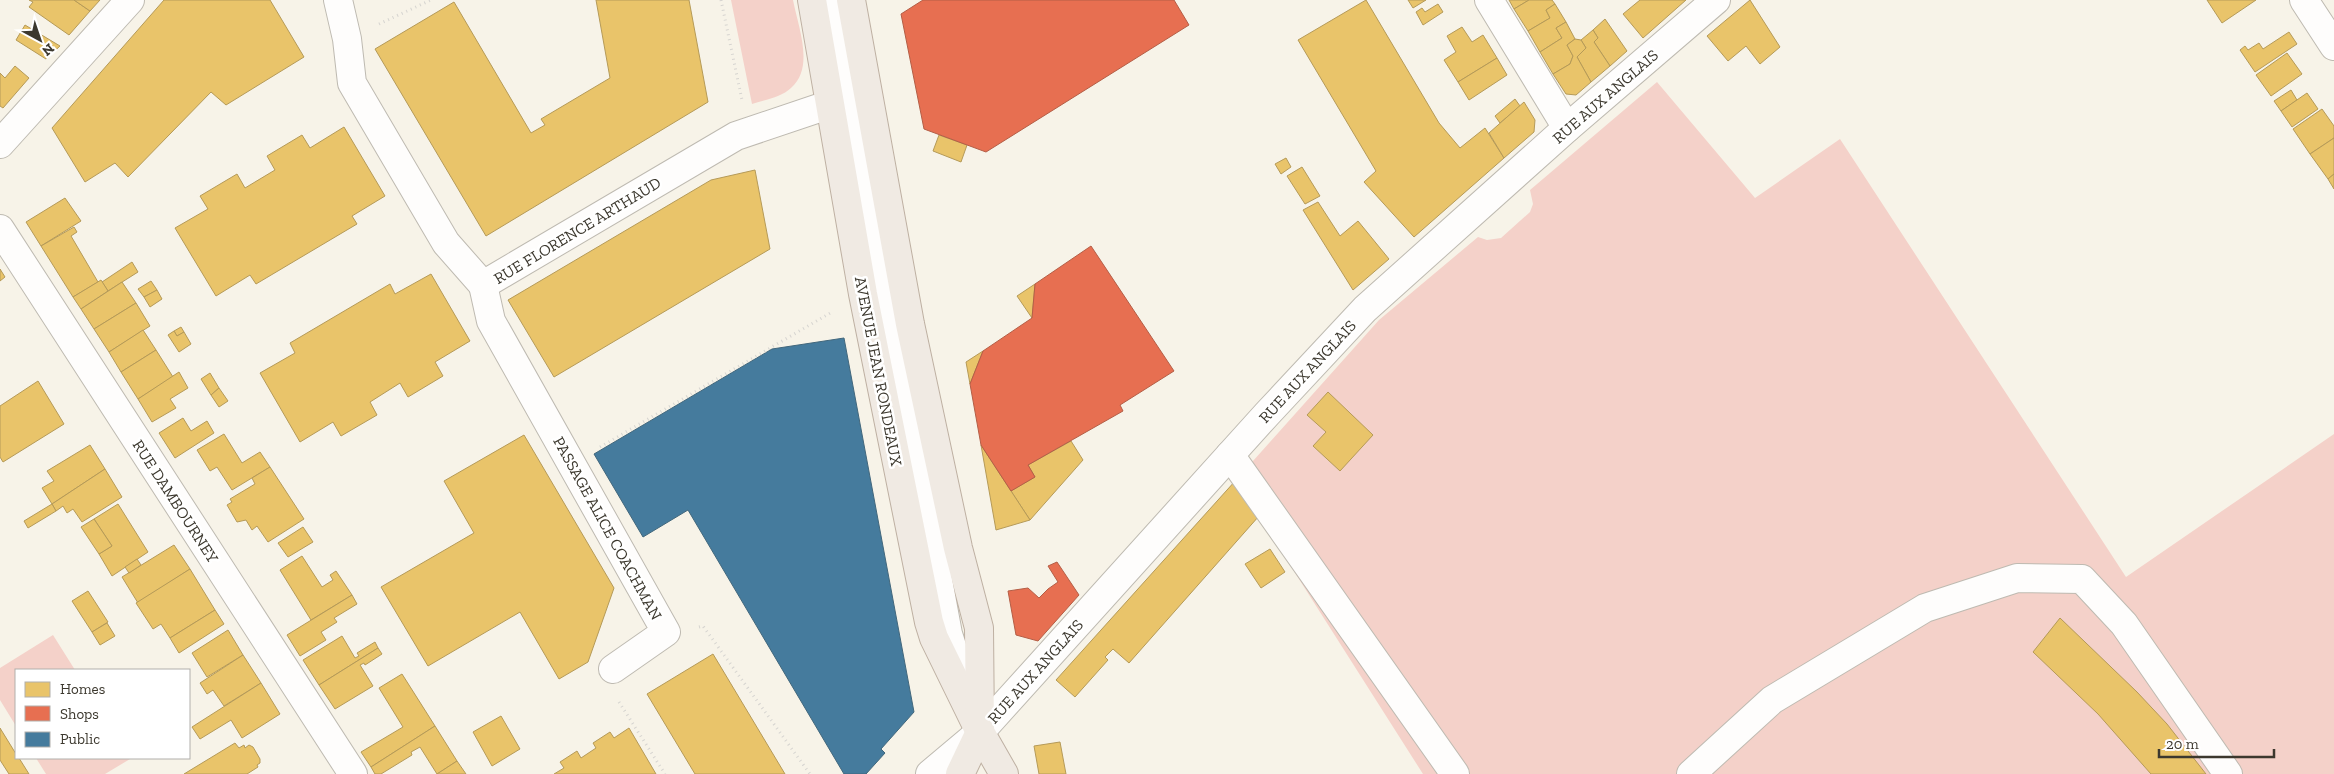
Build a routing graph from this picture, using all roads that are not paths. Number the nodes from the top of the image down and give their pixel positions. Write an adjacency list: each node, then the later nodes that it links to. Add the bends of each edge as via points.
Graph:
1 (130, 0): 12 (street)
2 (338, 0): 14 (street, RUE FLORENCE ARTHAUD, via 352,83 446,243)
3 (812, 0): 10 (main road, AVENUE JEAN RONDEAUX)
4 (831, 0): 17 (street, AVENUE JEAN RONDEAUX, via 948,634)
5 (851, 0): 17 (main road, AVENUE JEAN RONDEAUX, via 910,324 958,548 979,628)
6 (1489, 0): 11 (street)
7 (1716, 0): 11 (street, RUE AUX ANGLAIS)
8 (2304, 0): 9 (street)
9 (2334, 46)
10 (831, 104): 14 (street, RUE FLORENCE ARTHAUD, via 736,136); 17 (main road, AVENUE JEAN RONDEAUX, via 863,294 929,622)
11 (1567, 128): 15 (street, RUE AUX ANGLAIS, via 1365,309)
12 (0, 144)
13 (0, 229): 18 (street, RUE DAMBOURNEY)
14 (483, 285): 16 (street, PASSAGE ALICE COACHMAN, via 491,321 666,632)
15 (1230, 454): 17 (street, RUE AUX ANGLAIS); 23 (street)
16 (613, 668)
17 (980, 732): 19 (street, RUE AUX ANGLAIS); 20 (main road, AVENUE JEAN RONDEAUX); 21 (street, AVENUE JEAN RONDEAUX); 22 (main road, AVENUE JEAN RONDEAUX)
18 (353, 774)
19 (930, 774)
20 (960, 774)
21 (974, 774)
22 (1004, 774)
23 (1455, 774)
24 (1691, 774): 25 (street, via 1772,700 1925,608 2017,578 2082,579 2124,624)
25 (2228, 774)

